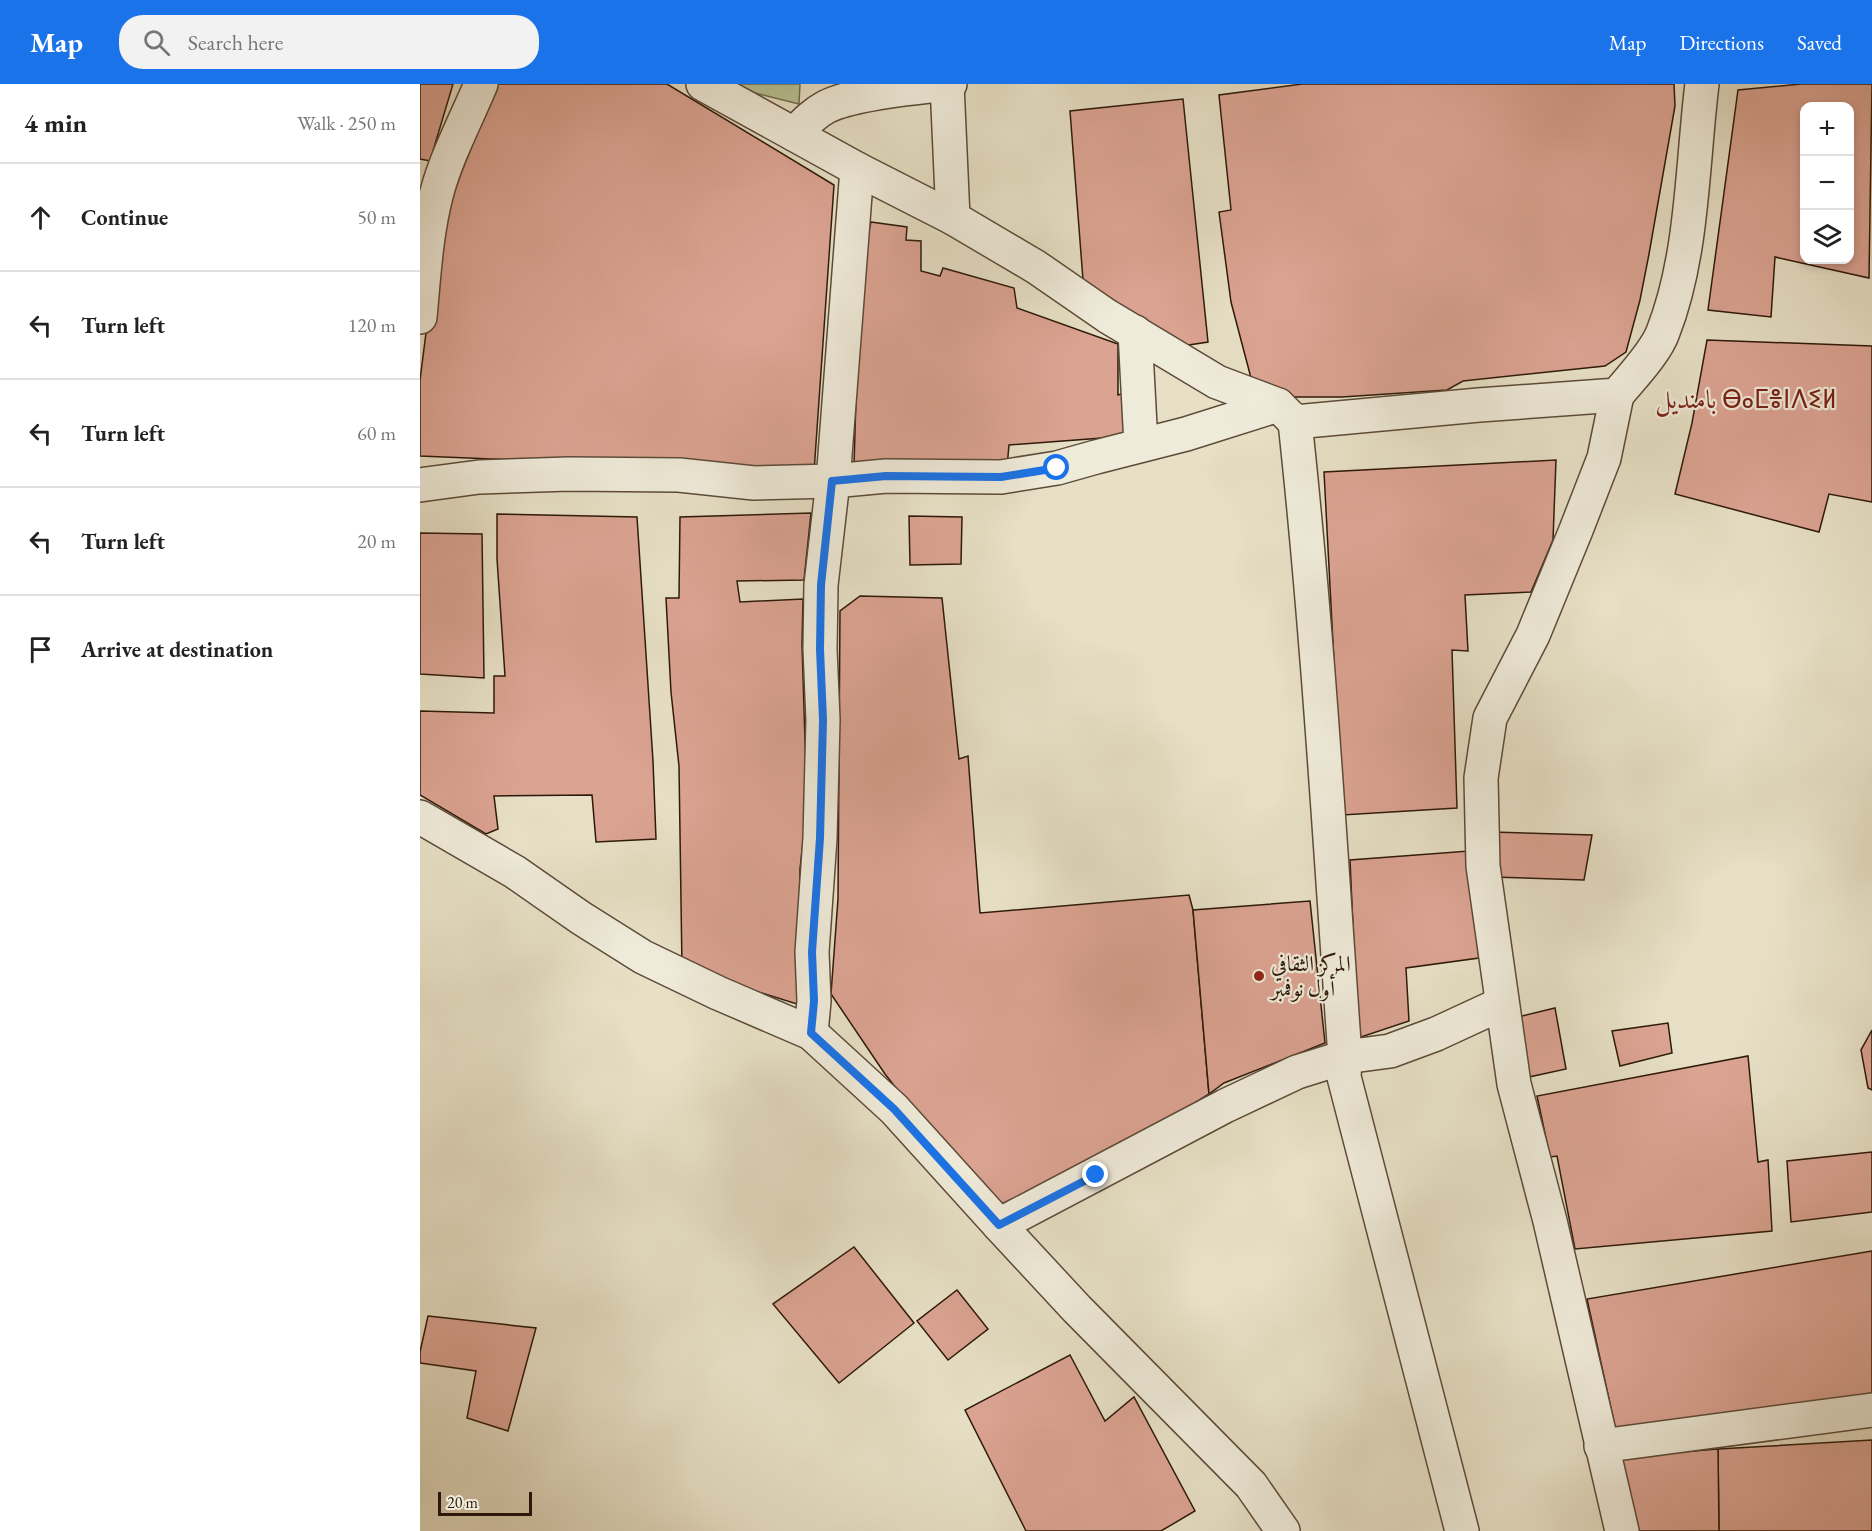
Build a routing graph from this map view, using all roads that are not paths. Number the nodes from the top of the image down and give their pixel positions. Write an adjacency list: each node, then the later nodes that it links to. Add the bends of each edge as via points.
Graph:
1 (481, 84): 7 (street)
2 (703, 84): 5 (street)
3 (948, 84): 5 (street, via 862,96 828,106); 8 (street)
4 (1702, 84): 11 (street, via 1680,275 1663,334)
5 (794, 134): 6 (street)
6 (857, 169): 8 (street); 14 (street)
7 (431, 176): 9 (street)
8 (953, 218): 10 (street)
9 (420, 317)
10 (1135, 332): 12 (street, via 1217,382); 13 (street)
11 (1617, 395): 12 (street); 17 (street, via 1604,458 1576,530 1533,635 1490,718 1481,778 1483,866)
12 (1286, 414): 13 (street); 19 (street, via 1304,512)
13 (1141, 445): 14 (street, via 1057,468 1001,477 886,476)
14 (832, 481): 15 (street, via 754,483 679,475 568,474 479,477); 18 (street, via 821,585 823,720)
15 (420, 485)
16 (420, 817): 18 (street, via 514,872 643,957)
17 (1501, 1004): 19 (street, via 1390,1051); 22 (street, via 1514,1084)
18 (811, 1033): 20 (street, via 894,1109)
19 (1345, 1057): 20 (street, via 1297,1072 1225,1106); 24 (street, via 1344,1077)
20 (999, 1225): 23 (street, via 1251,1485)
21 (1872, 1410): 22 (street)
22 (1601, 1446): 25 (street)
23 (1283, 1531)
24 (1462, 1531)
25 (1622, 1531)

